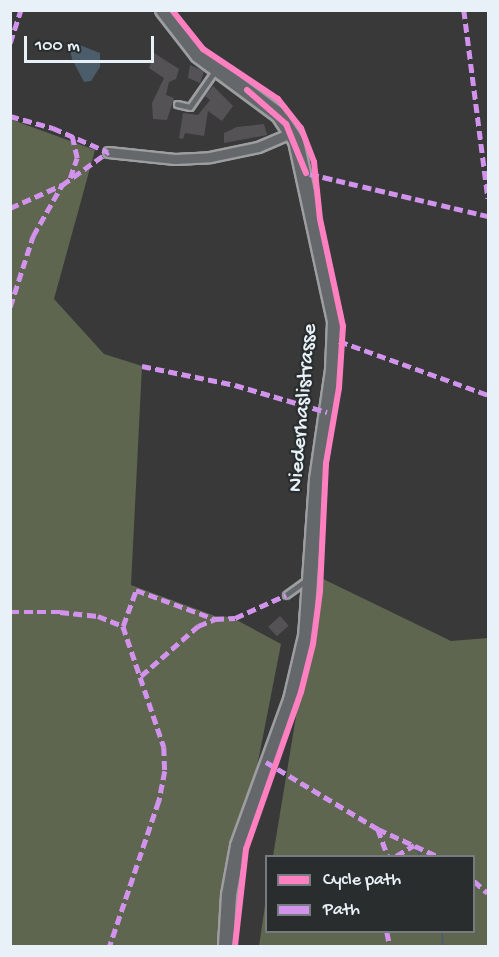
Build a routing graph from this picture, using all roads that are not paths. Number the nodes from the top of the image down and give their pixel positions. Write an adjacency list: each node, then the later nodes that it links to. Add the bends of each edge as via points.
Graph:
1 (163, 10): 2 (street, Niederhaslistrasse, via 186,42)
2 (216, 69): 3 (lane, via 190,107); 4 (street, Niederhaslistrasse, via 271,108)
3 (177, 104)
4 (291, 133): 5 (street, via 258,147 210,157 175,159); 6 (street, Niederhaslistrasse, via 306,174 336,340 316,480)
5 (108, 152)
6 (312, 579): 7 (lane); 8 (street, Niederhaslistrasse, via 297,676 238,846 229,895)
7 (286, 595)
8 (226, 946)

